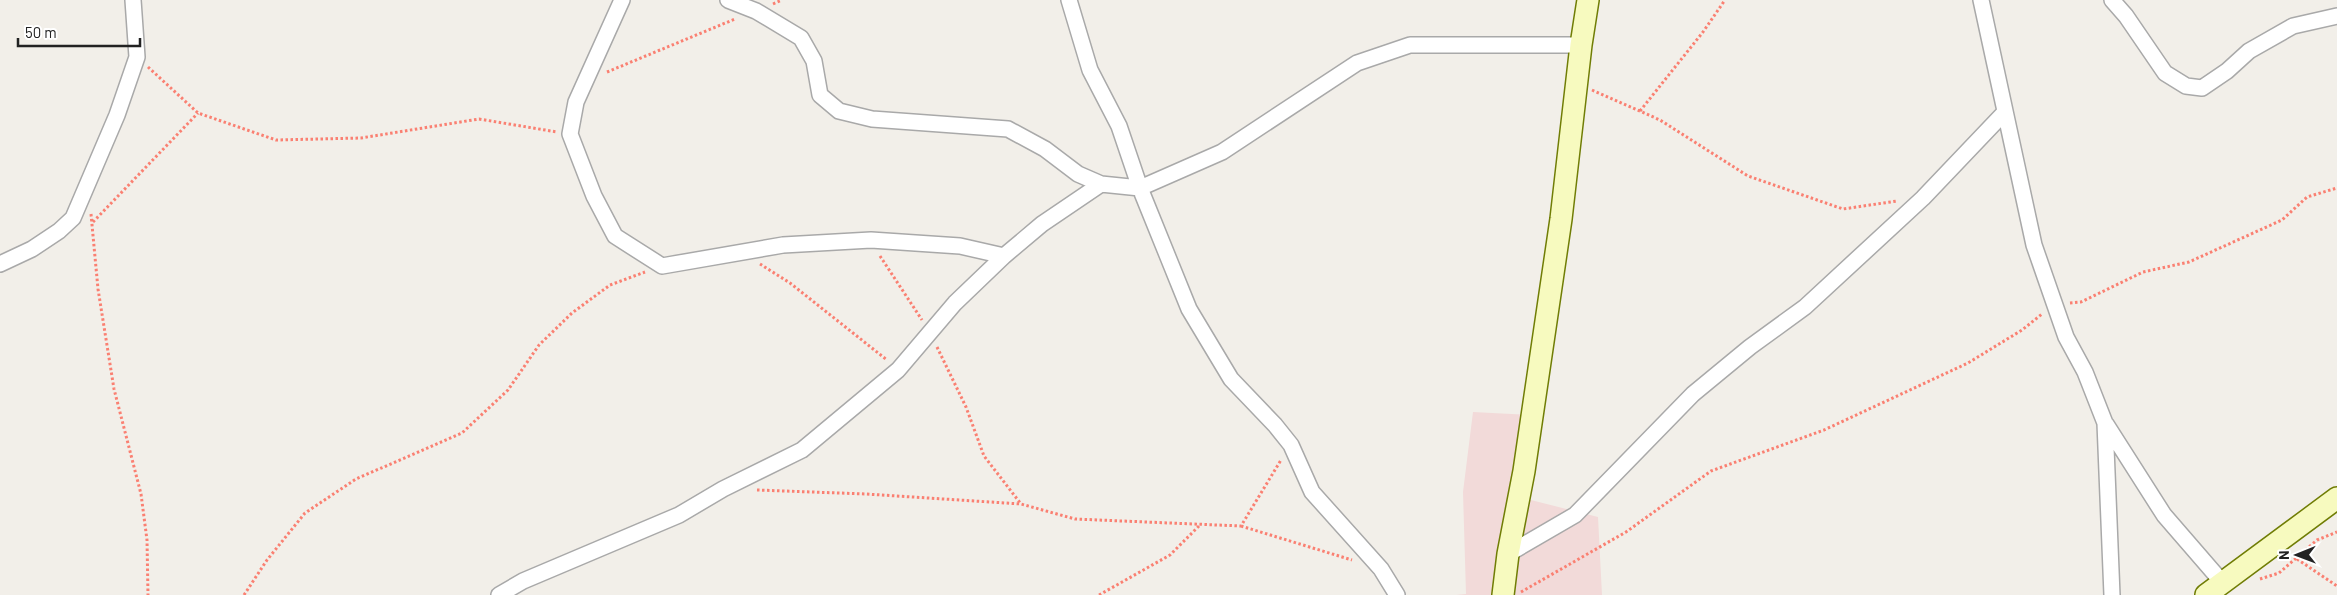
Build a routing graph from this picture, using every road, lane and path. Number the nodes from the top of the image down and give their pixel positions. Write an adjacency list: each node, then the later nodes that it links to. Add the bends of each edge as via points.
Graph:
1 (133, 0): 13 (street)
2 (622, 0): 14 (street)
3 (728, 0): 10 (street)
4 (782, 0): 10 (path)
5 (1069, 0): 22 (street, via 1090,70 1119,126)
6 (1588, 0): 12 (street)
7 (1725, 0): 16 (path)
8 (1981, 0): 18 (street)
9 (2112, 0): 11 (street, via 2165,73 2186,86 2202,88 2249,50 2293,26)
10 (756, 11): 14 (path); 20 (street, via 801,38 814,61 820,95 839,111 872,119 1008,129 1045,149 1078,174)
11 (2337, 16)
12 (1581, 45): 15 (street); 22 (street, via 1410,45 1357,63 1222,152)
13 (137, 57): 17 (path); 21 (street, via 117,115)
14 (587, 80): 19 (street, via 576,102)
15 (1578, 84): 16 (path); 41 (street, via 1524,471)
16 (1640, 111): 24 (path, via 1660,120 1748,176 1843,209)
17 (198, 113): 19 (path, via 276,140 361,138 479,119); 25 (path)
18 (2004, 113): 24 (street); 31 (street, via 2034,245)
19 (570, 134): 30 (street, via 594,196 616,236)
20 (1101, 184): 22 (street); 28 (street, via 1042,224)
21 (85, 186): 25 (path); 29 (street, via 73,218 59,231 32,249)
22 (1140, 188): 35 (street, via 1189,308 1218,362)
23 (2337, 188): 31 (path, via 2308,197 2282,220 2188,262 2143,272 2081,302)
24 (1923, 198): 41 (street, via 1805,307 1693,394 1575,515)
25 (93, 222): 46 (path, via 97,281 114,389 141,494 147,540)
26 (871, 240): 27 (street, via 783,245); 28 (street, via 960,246); 32 (path)
27 (743, 252): 30 (street); 33 (path, via 790,283)
28 (1004, 256): 32 (street)
29 (0, 264)
30 (662, 266): 47 (path, via 610,285 572,313 539,345 508,390 462,433 356,479 305,513)
31 (2055, 304): 34 (street, via 2066,337 2085,372); 52 (path, via 2022,330 1968,364 1824,430 1711,471 1626,532)
32 (930, 332): 33 (street); 38 (path, via 966,407 984,456)
33 (898, 370): 48 (street, via 802,450 722,489 679,515 523,581)
34 (2105, 423): 45 (street); 53 (street)
35 (1291, 445): 40 (path); 50 (street, via 1312,492 1381,569)
36 (751, 490): 38 (path)
37 (2337, 498): 45 (street)
38 (1022, 504): 39 (path, via 1075,519)
39 (1201, 525): 40 (path); 49 (path, via 1170,555)
40 (1241, 526): 43 (path)
41 (1508, 554): 51 (street)
42 (2297, 559): 44 (path)
43 (1353, 560)
44 (2337, 586)
45 (2214, 589)
46 (148, 595)
47 (244, 595)
48 (498, 595)
49 (1099, 595)
50 (1397, 595)
51 (1503, 595)
52 (1515, 595)
53 (2112, 595)

